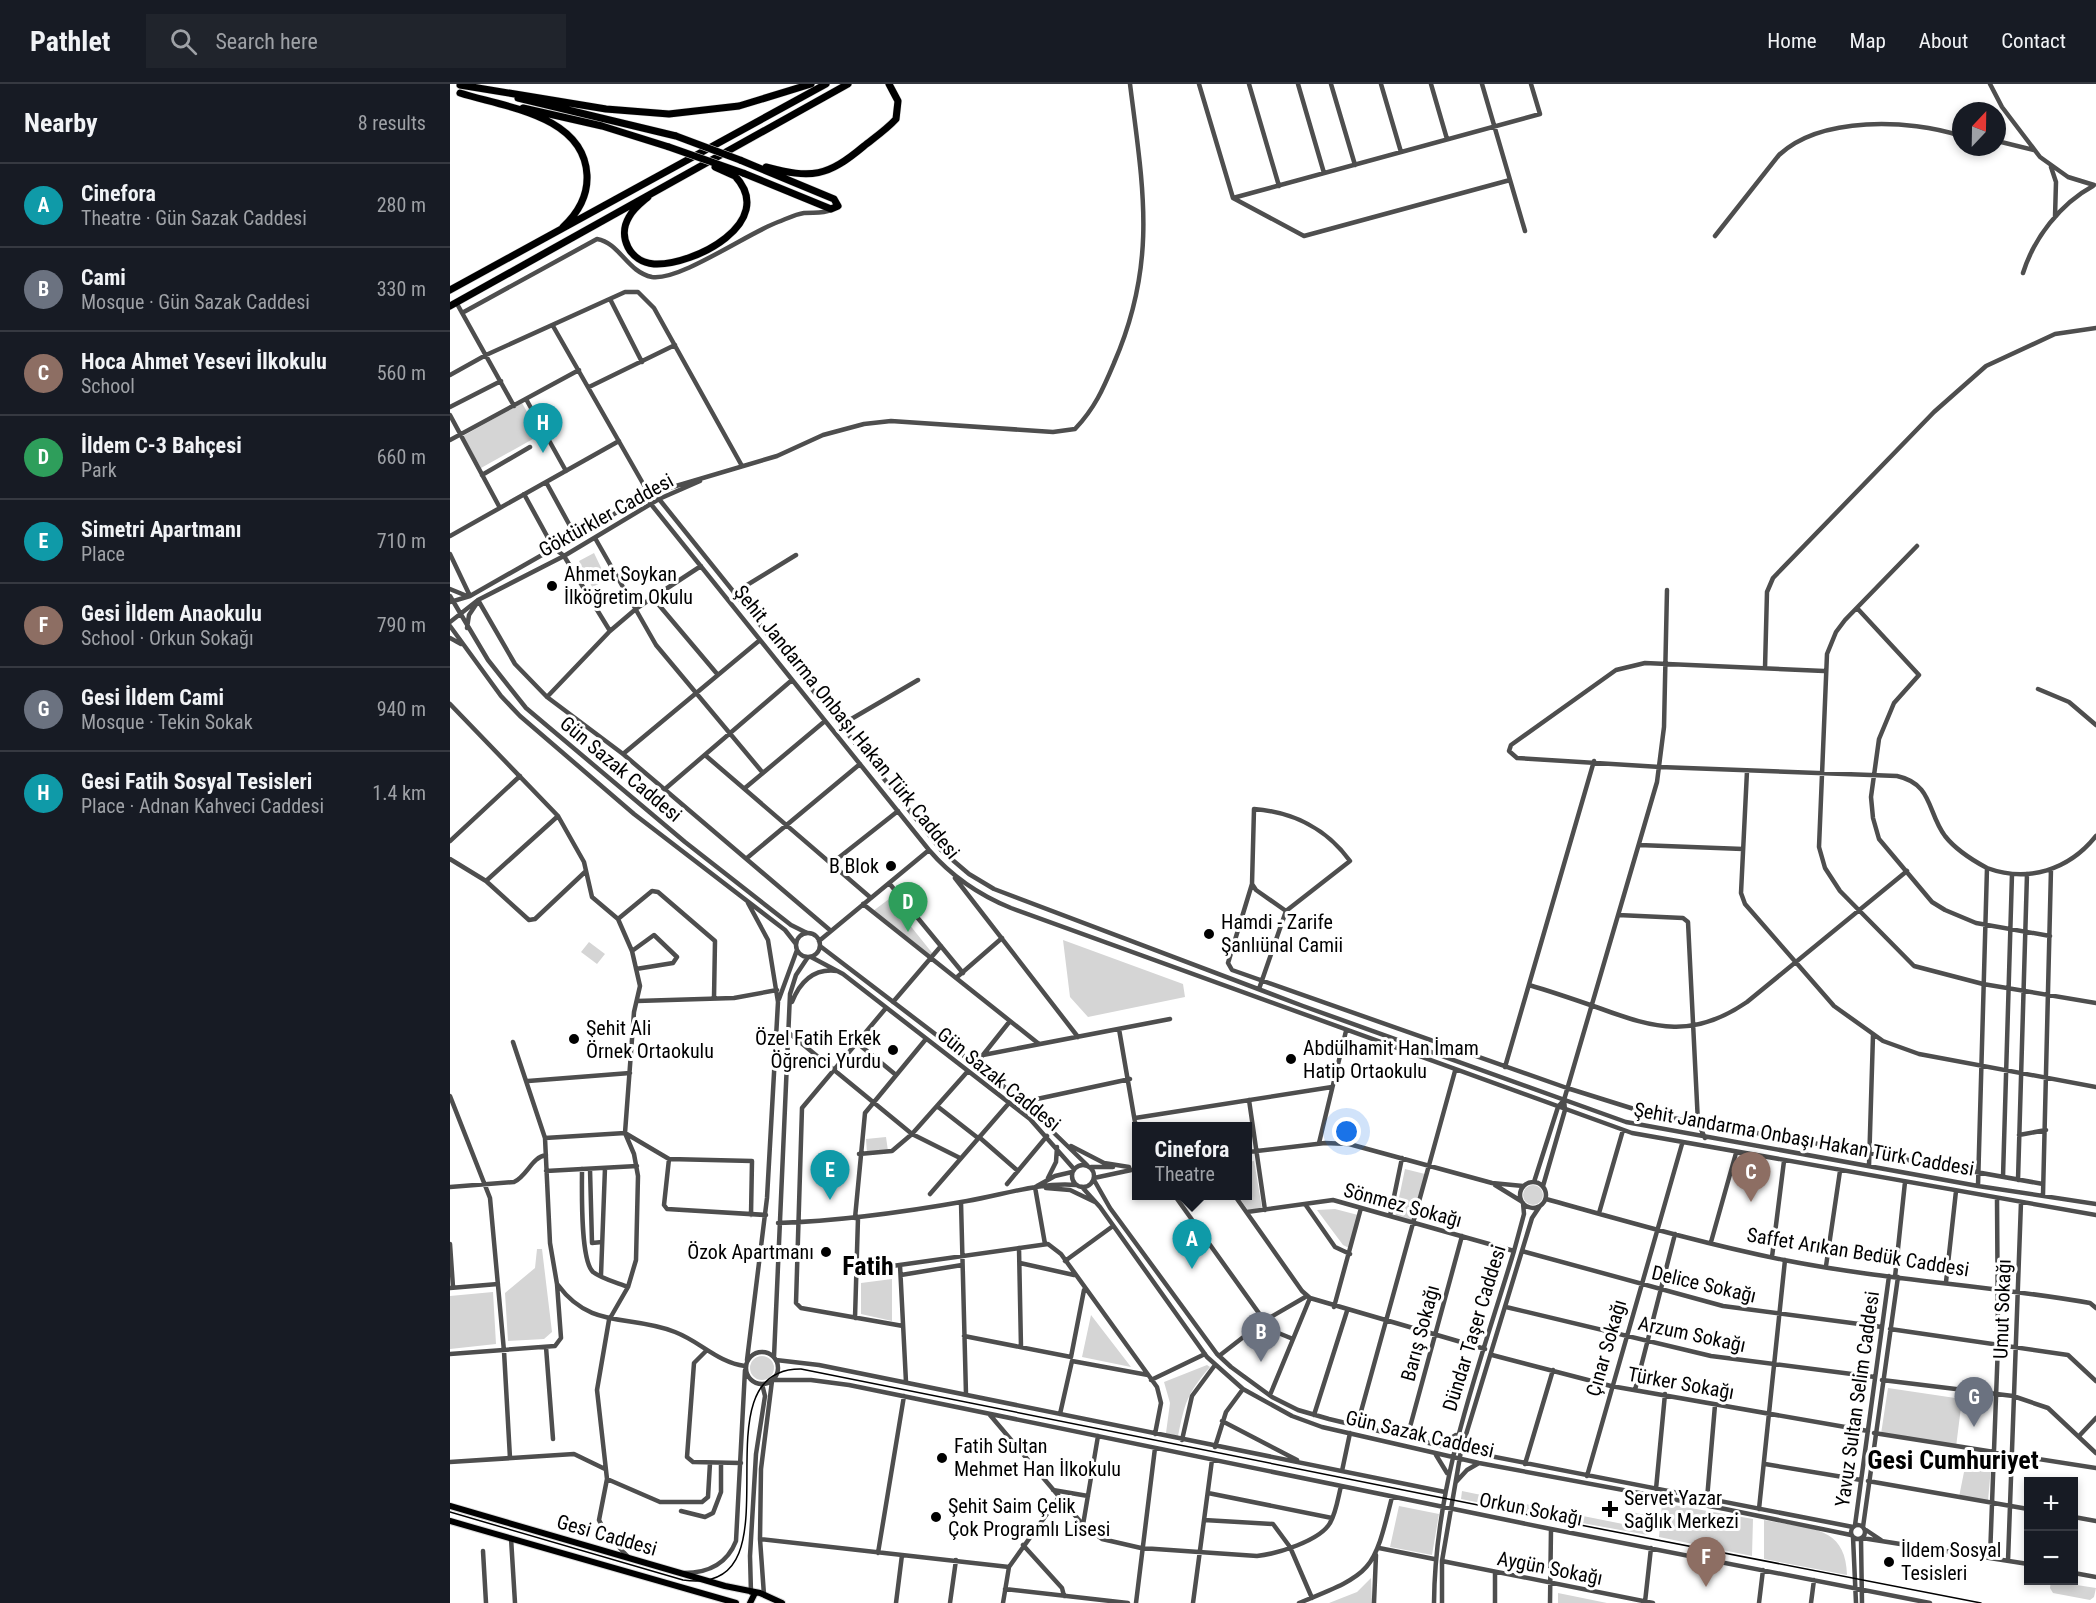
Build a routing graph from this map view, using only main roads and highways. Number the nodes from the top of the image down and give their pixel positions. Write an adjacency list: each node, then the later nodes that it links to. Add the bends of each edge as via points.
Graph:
1 (459, 84): 2 (highway, via 606,109 669,114 739,106); 11 (highway, bridge, via 676,136)
2 (811, 84)
3 (826, 84): 13 (highway)
4 (848, 84): 8 (highway)
5 (854, 84): 8 (highway)
6 (889, 84): 11 (highway, via 898,101 896,119 838,167 816,174 798,174)
7 (450, 91): 9 (highway)
8 (835, 92): 12 (highway)
9 (460, 93): 10 (highway, via 603,126); 13 (highway, via 548,121 577,144 586,169 586,192 575,215)
10 (669, 147): 11 (highway, bridge, via 833,209 838,204); 12 (highway, bridge, via 735,176 745,189 746,214 739,226 703,250 672,261 644,262 631,252 624,231 632,212)
11 (740, 160)
12 (656, 189): 15 (highway)
13 (555, 234): 14 (highway)
14 (450, 291)
15 (453, 304)
16 (450, 1506): 19 (main road, Gesi Caddesi)
17 (450, 1521): 20 (main road, Gesi Caddesi)
18 (765, 1595): 19 (main road, Gesi Caddesi); 21 (main road); 22 (main road)
19 (752, 1596)
20 (736, 1603)
21 (767, 1603)
22 (782, 1603)

